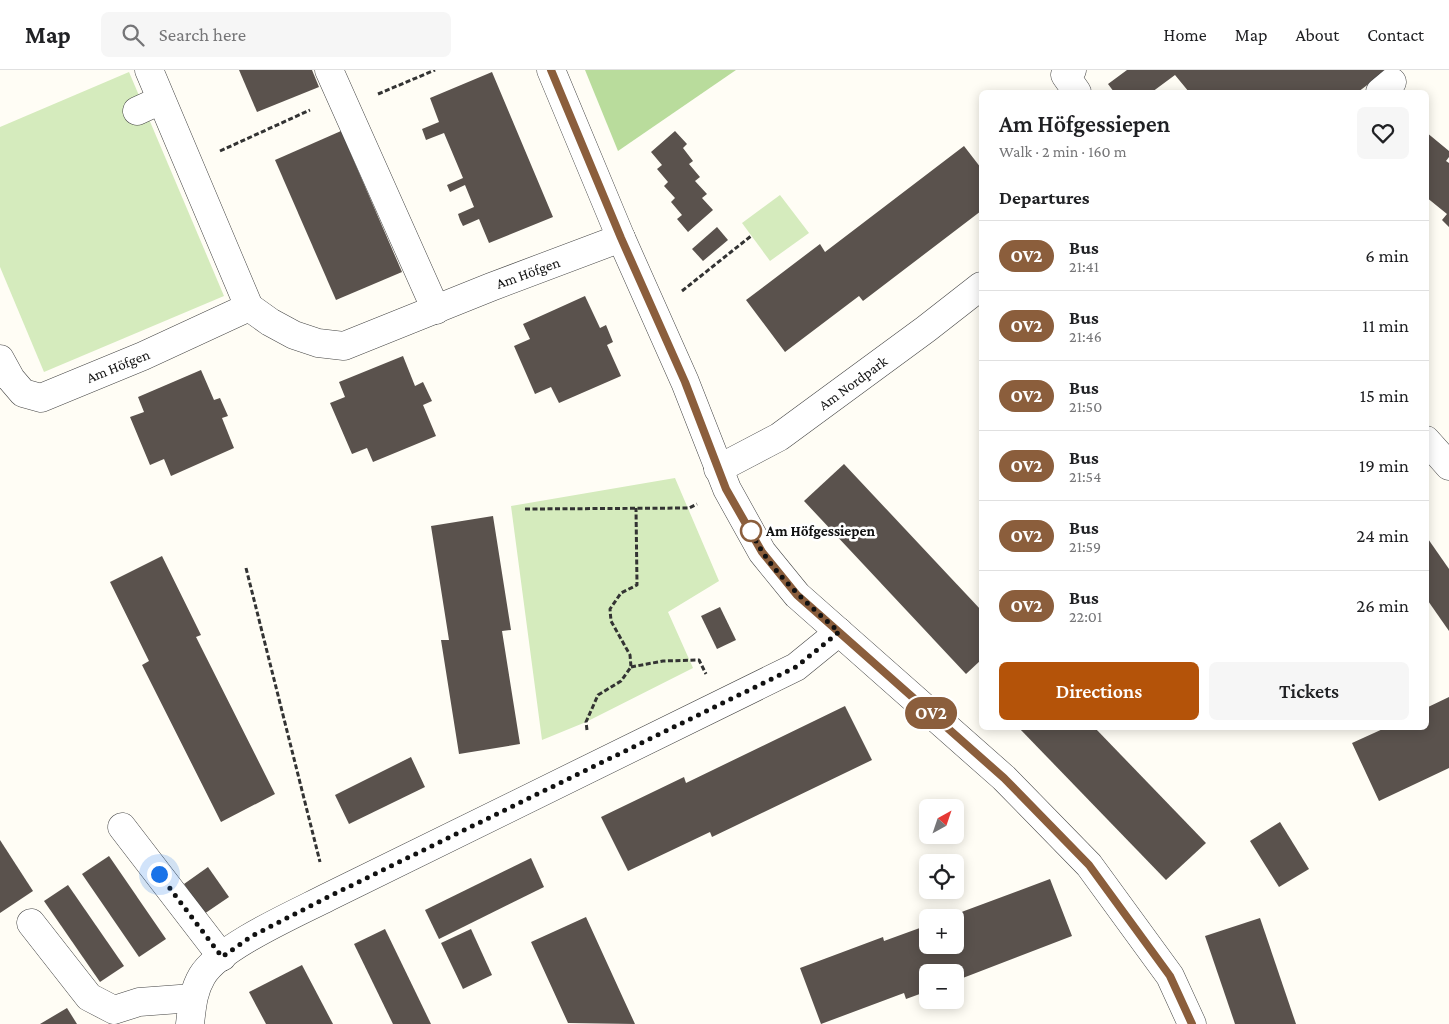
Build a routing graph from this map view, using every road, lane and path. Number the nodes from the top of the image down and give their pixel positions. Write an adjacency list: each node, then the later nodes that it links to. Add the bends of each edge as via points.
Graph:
1 (149, 70): 9 (street, via 149,105)
2 (329, 70): 8 (street)
3 (435, 70): 6 (path)
4 (551, 70): 11 (street)
5 (1072, 70): 7 (street, via 1065,76)
6 (405, 83)
7 (1076, 90)
8 (340, 96): 9 (path); 14 (street)
9 (189, 165): 13 (street)
10 (751, 236): 15 (path)
11 (621, 238): 14 (street, Am Höfgen); 15 (street)
12 (979, 288): 19 (street, Am Nordpark, via 778,437)
13 (249, 307): 14 (street, Am Höfgen, via 294,335 318,343 344,346); 16 (street, Am Höfgen, via 41,398 23,393)
14 (436, 310)
15 (654, 313): 19 (street)
16 (0, 359)
17 (1429, 443): 18 (street)
18 (1449, 466)
19 (718, 469): 24 (street, via 762,552 797,595)
20 (636, 508): 21 (path); 22 (path); 25 (path, via 637,585 621,593 610,609 611,622 630,655)
21 (689, 508)
22 (525, 509)
23 (246, 568): 29 (path)
24 (839, 632): 29 (street, via 796,667); 33 (street, via 1004,778 1089,865 1170,976)
25 (631, 667): 26 (path, via 663,661 699,660); 27 (path, via 621,681)
26 (709, 680)
27 (598, 694)
28 (122, 827): 31 (street)
29 (328, 897): 31 (street, via 252,936)
30 (31, 924): 32 (street, via 89,997 114,1010 139,1002)
31 (222, 957): 32 (street, via 202,975)
32 (192, 1011)
33 (1192, 1024)

